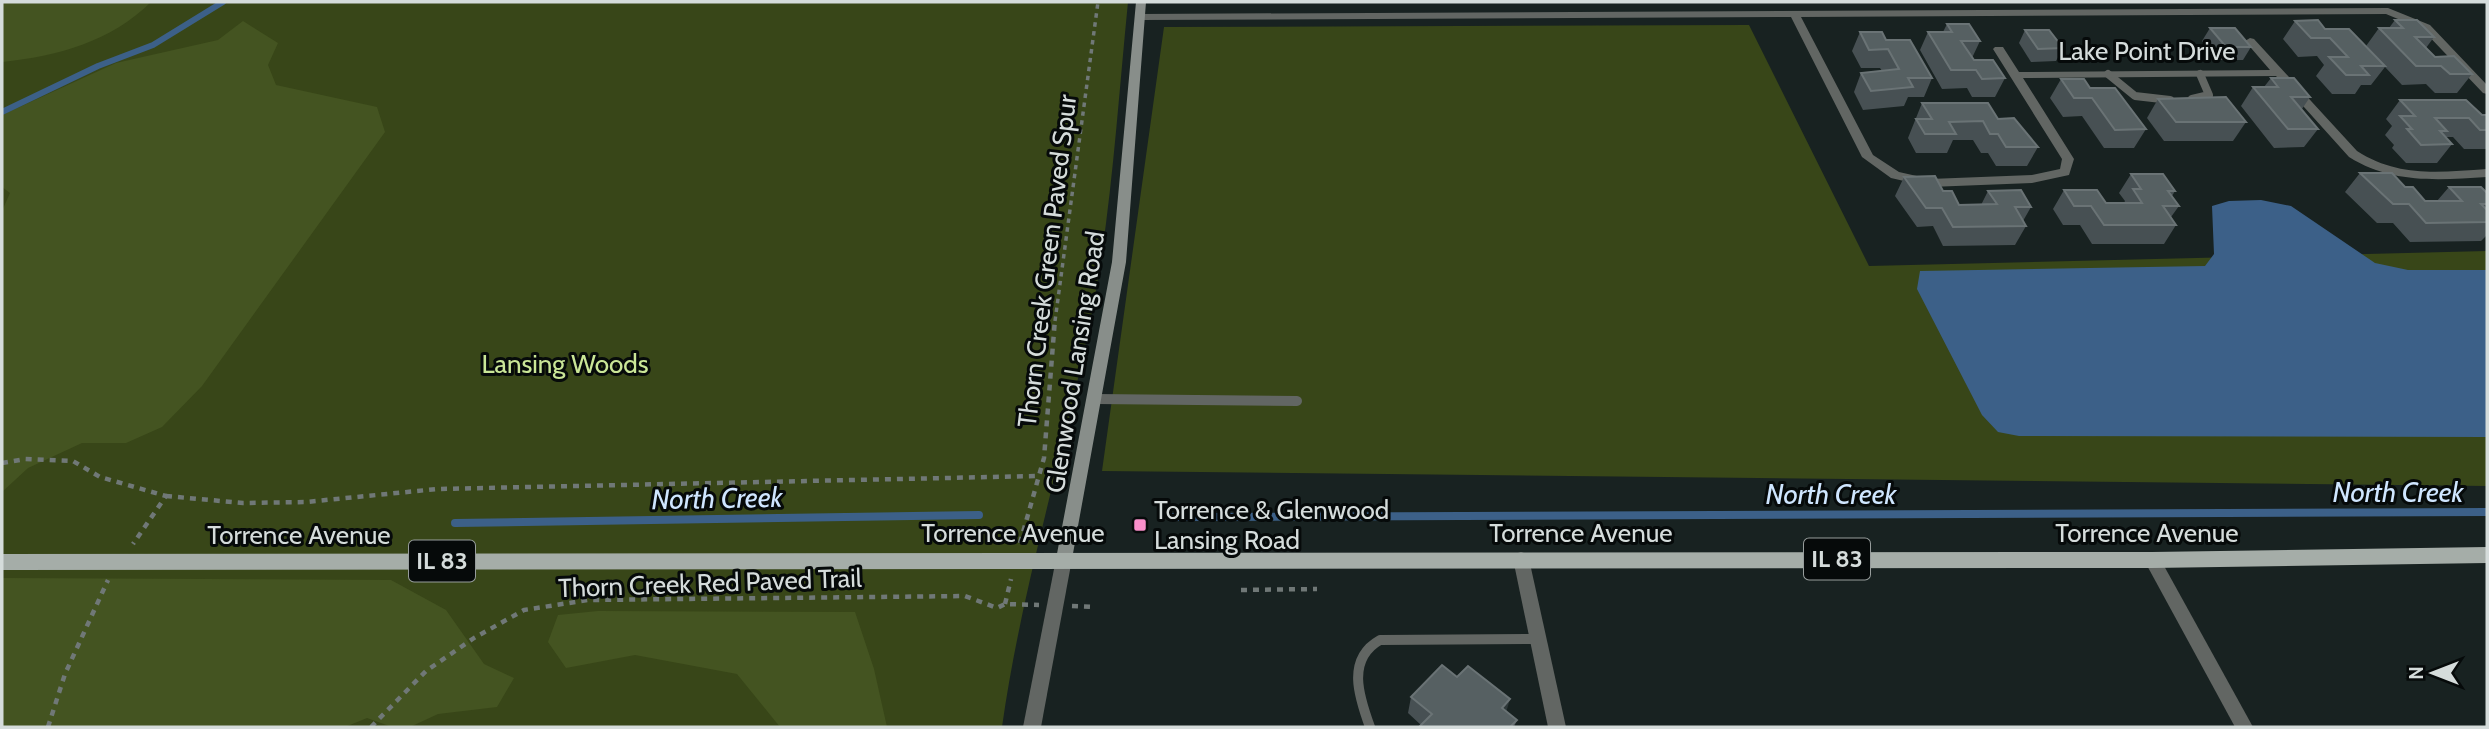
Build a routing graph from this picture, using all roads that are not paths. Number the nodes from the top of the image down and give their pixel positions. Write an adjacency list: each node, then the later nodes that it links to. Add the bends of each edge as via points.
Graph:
1 (1141, 2): 6 (main road, Glenwood Lansing Road)
2 (1726, 2): 4 (street)
3 (2338, 6): 5 (street); 13 (street, via 2388,11 2426,27)
4 (1732, 15): 5 (street); 6 (street)
5 (1795, 15): 12 (street, via 1868,157 1895,175 1930,183 2032,179 2065,172 2068,159)
6 (1140, 17): 15 (main road, Glenwood Lansing Road, via 1119,262)
7 (2250, 41): 9 (street, Lake Point Drive)
8 (1999, 49): 12 (street)
9 (2278, 73): 11 (street, Lake Point Drive); 14 (street, Lake Point Drive, via 2367,165 2411,176)
10 (2108, 74): 11 (street, Lake Point Drive); 11 (lane, via 2124,92 2141,100 2175,100 2209,95); 12 (street, Lake Point Drive)
11 (2200, 74)
12 (2015, 75)
13 (2487, 91)
14 (2487, 173)
15 (1096, 399): 16 (lane); 18 (main road, Glenwood Lansing Road)
16 (1297, 401)
17 (2487, 555): 20 (main road, Torrence Avenue / IL 83)
18 (1064, 559): 19 (main road, Torrence Avenue / IL 83); 21 (main road, Torrence Avenue / IL 83); 23 (street, Glenwood Lansing Road)
19 (1521, 559): 20 (main road, Torrence Avenue / IL 83); 22 (street)
20 (2152, 560): 26 (street)
21 (2, 562)
22 (1537, 639): 24 (lane, via 1380,640 1366,645 1357,671); 25 (street)
23 (1032, 727)
24 (1370, 727)
25 (1557, 727)
26 (2244, 727)

